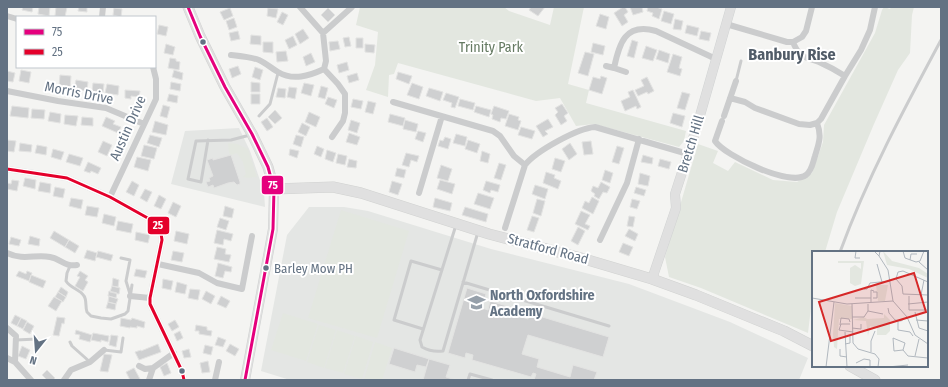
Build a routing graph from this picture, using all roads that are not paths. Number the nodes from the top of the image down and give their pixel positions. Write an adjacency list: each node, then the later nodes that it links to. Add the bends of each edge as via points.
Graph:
1 (188, 7): 29 (main road, via 225,87)
2 (300, 7): 8 (street)
3 (352, 7): 8 (street)
4 (731, 7): 7 (street, Bretch Hill)
5 (812, 7): 10 (street, via 806,31)
6 (875, 7): 20 (street, via 870,30)
7 (726, 24): 10 (street); 12 (street, Bretch Hill)
8 (323, 33): 17 (street, via 326,61)
9 (941, 40): 44 (lane, via 894,127)
10 (793, 42): 20 (street, via 796,50 805,58 819,62)
11 (231, 55): 18 (street, via 257,59)
12 (716, 59): 16 (street, via 656,31 638,28 621,43); 33 (street, Bretch Hill)
13 (741, 61): 21 (lane)
14 (606, 66): 16 (street)
15 (153, 68): 28 (street, Austin Drive, via 156,99)
16 (614, 68): 19 (street)
17 (324, 69): 18 (street, via 306,76 294,77); 30 (street, via 345,94 343,121)
18 (278, 72): 25 (lane, via 270,104)
19 (626, 72)
20 (845, 76): 27 (street)
21 (736, 81): 23 (street)
22 (7, 91): 28 (street, Morris Drive, via 106,108)
23 (730, 98): 27 (street, via 799,124); 27 (street, via 715,140 724,150 780,176 802,177 810,171 819,144 820,132)
24 (394, 102): 26 (street)
25 (259, 116)
26 (442, 116): 34 (street, via 493,131); 37 (street)
27 (817, 123)
28 (144, 124): 38 (street, Austin Drive)
29 (252, 134): 32 (lane, via 239,138); 36 (main road, via 268,167)
30 (332, 137)
31 (639, 139): 33 (street); 34 (street, via 589,127 538,153); 43 (street, via 627,182)
32 (208, 140): 32 (lane, via 196,141 188,179 201,182)
33 (688, 154): 50 (street, Bretch Hill, via 675,194 676,208)
34 (525, 165): 40 (street)
35 (7, 169): 38 (street, via 67,178)
36 (274, 189): 39 (main road, Stratford Road, via 319,187 361,192); 80 (street, via 273,230)
37 (419, 193)
38 (110, 197): 47 (street, via 160,227 162,240)
39 (457, 223): 41 (main road, Stratford Road); 49 (lane)
40 (505, 228)
41 (478, 230): 50 (main road, Stratford Road); 51 (lane)
42 (252, 236): 53 (street)
43 (600, 240)
44 (840, 251)
45 (7, 253): 48 (street, via 16,257 51,257)
46 (121, 258): 54 (lane, via 130,260 126,281)
47 (158, 264): 53 (street, via 199,273 217,284); 56 (street)
48 (74, 266): 54 (lane, via 67,273 66,282 86,298 86,310 91,316 111,319 125,314 128,311)
49 (442, 270): 59 (lane); 59 (lane, via 411,261 394,320)
50 (652, 279): 64 (main road, Stratford Road)
51 (463, 282): 57 (lane); 59 (lane, via 443,351 435,352 422,347 420,340)
52 (132, 285): 54 (lane)
53 (242, 289): 55 (street)
54 (130, 296): 56 (street)
55 (241, 296)
56 (150, 298): 66 (street, via 152,310)
57 (609, 326)
58 (7, 328): 62 (street, via 16,336)
59 (423, 329)
60 (123, 338): 65 (lane, via 121,352)
61 (37, 339): 62 (lane)
62 (16, 340): 68 (street)
63 (70, 342): 69 (lane)
64 (812, 345)
65 (104, 350): 69 (street)
66 (174, 353): 73 (street); 78 (street)
67 (7, 358): 68 (street)
68 (15, 362): 76 (street)
69 (90, 362): 74 (street, via 71,370)
70 (219, 362): 75 (street)
71 (139, 366): 73 (street, via 145,369)
72 (852, 367): 83 (main road)
73 (153, 368): 77 (street)
74 (67, 379)
75 (215, 379): 79 (street)
76 (31, 380)
77 (148, 380)
78 (184, 380)
79 (222, 380)
80 (245, 380)
81 (468, 380): 82 (lane, via 470,374)
82 (492, 380)
83 (875, 380)

